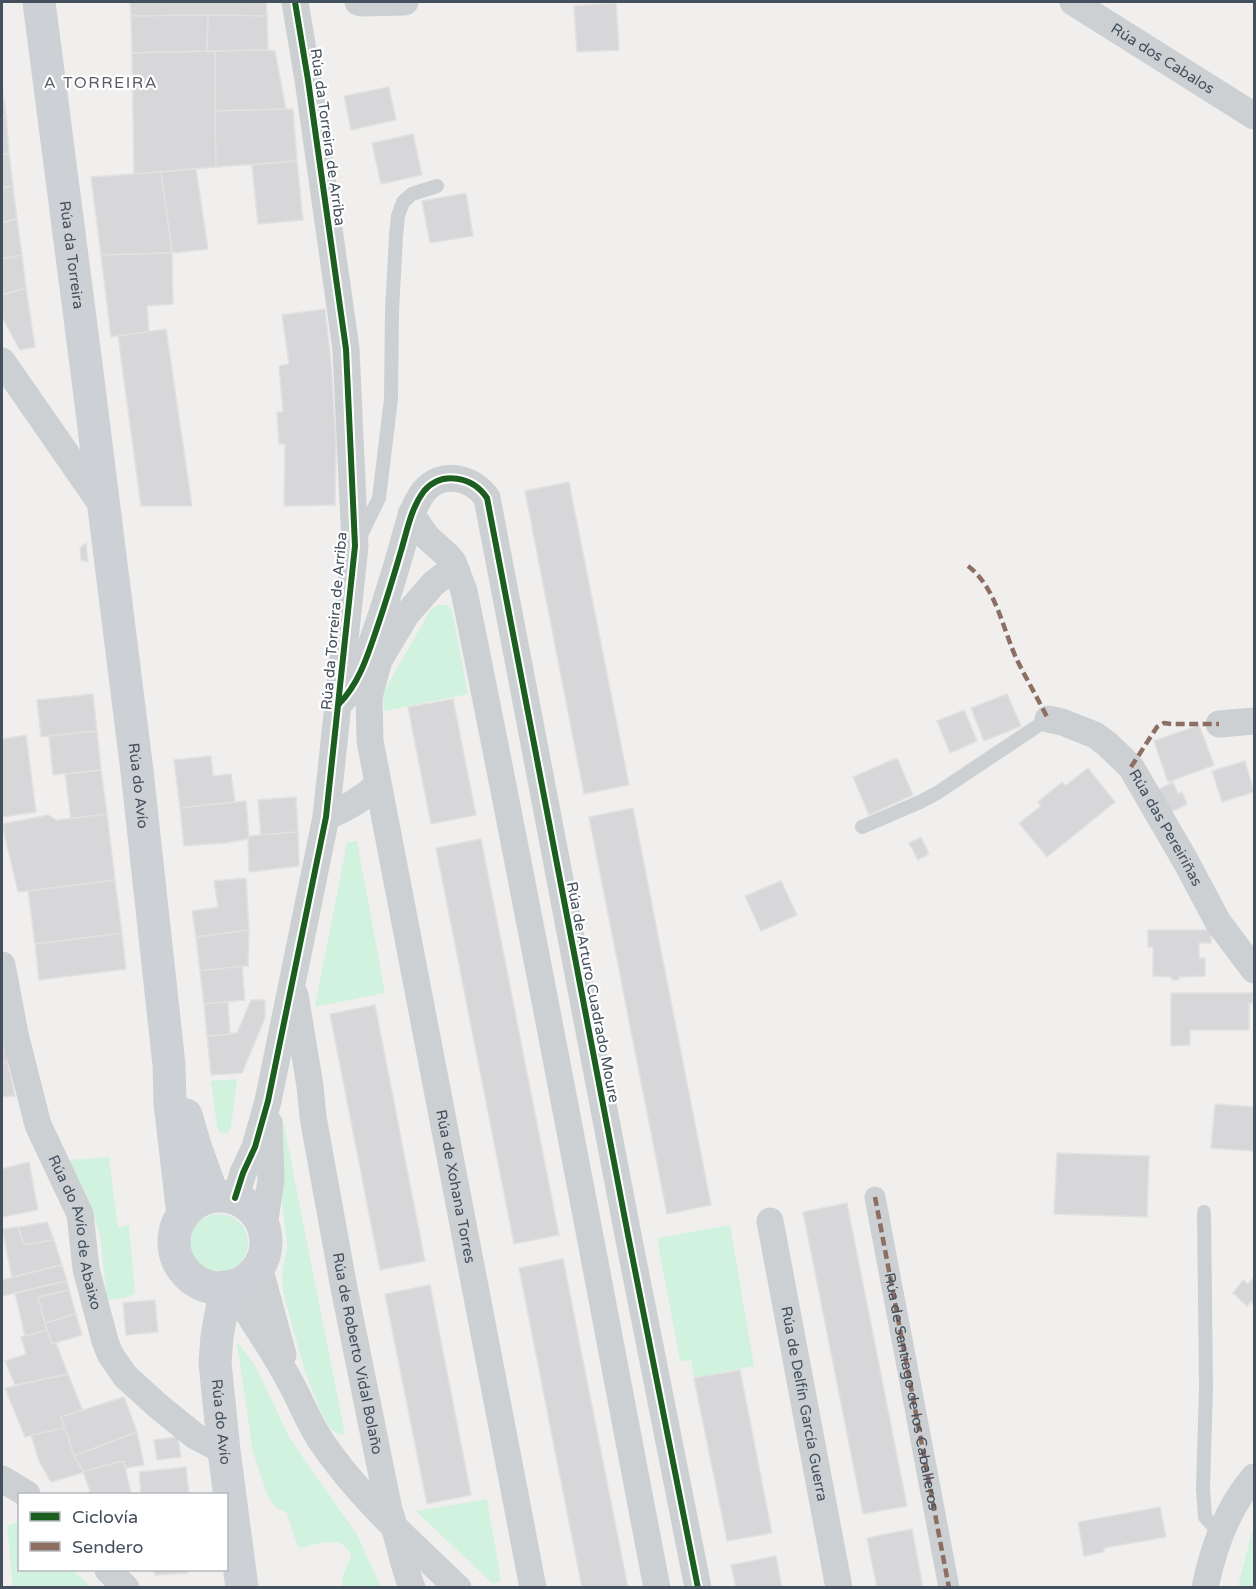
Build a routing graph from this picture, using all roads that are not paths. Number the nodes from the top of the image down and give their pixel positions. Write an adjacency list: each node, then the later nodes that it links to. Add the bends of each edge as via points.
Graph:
1 (39, 2): 9 (main road, Rúa da Torreira)
2 (295, 2): 11 (street, Rúa da Torreira de Arriba, via 346,349)
3 (358, 2): 4 (street)
4 (405, 2)
5 (1073, 2): 6 (street, Rúa dos Cabalos)
6 (1254, 116)
7 (437, 186): 11 (lane, via 412,194 403,202 398,216 391,399 379,498)
8 (2, 361): 9 (street)
9 (104, 508): 25 (main road, Rúa do Avío)
10 (411, 514): 12 (street); 13 (street, via 366,662); 52 (street, Rúa de Arturo Cuadrado Moure, via 424,491 441,480 468,481 487,498)
11 (355, 546): 13 (street, Rúa da Torreira de Arriba)
12 (458, 572): 18 (street, Rúa de Xohana Torres, via 433,584 406,615 379,660 369,697); 51 (street, via 512,822)
13 (339, 704): 17 (street, Rúa da Torreira de Arriba)
14 (1048, 719): 21 (lane, via 937,793); 23 (street, Rúa das Pereiriñas, via 1095,735 1131,767 1218,922)
15 (1254, 721): 16 (street)
16 (1219, 724)
17 (335, 733): 18 (street); 20 (street, Rúa da Torreira de Arriba)
18 (370, 741): 19 (street, Rúa de Xohana Torres)
19 (378, 785): 20 (street, via 342,811); 50 (street, Rúa de Xohana Torres)
20 (326, 817): 24 (street, Rúa da Torreira de Arriba)
21 (862, 827)
22 (2, 965): 39 (street, Rúa do Avío de Abaixo, via 38,1125 80,1214 86,1269 110,1354 125,1377 158,1406 195,1436)
23 (1254, 970)
24 (293, 982): 26 (street, Rúa da Torreira de Arriba); 27 (street, Rúa de Roberto Vidal Bolaño)
25 (169, 1065): 28 (main road, Rúa do Avío, via 195,1146); 31 (main road, Rúa do Avío)
26 (269, 1096): 27 (street, Rúa de Roberto Vidal Bolaño, via 284,1088 296,1091); 28 (street, Rúa da Torreira de Arriba, via 255,1147 243,1173); 33 (street, Rúa da Torreira de Arriba, via 270,1180)
27 (313, 1117): 43 (street, Rúa de Roberto Vidal Bolaño, via 369,1416)
28 (224, 1197): 31 (main road, via 196,1202); 33 (main road, via 254,1210)
29 (875, 1197): 54 (street, Rúa de Santiago de los Caballeros)
30 (1204, 1212): 44 (lane, via 1203,1488 1205,1517)
31 (183, 1215): 35 (main road, via 174,1235 175,1251 180,1266)
32 (770, 1221): 53 (street, Rúa de Delfín García Guerra)
33 (264, 1226): 34 (main road, via 265,1255)
34 (259, 1267): 36 (main road, via 248,1278); 38 (street)
35 (191, 1278): 36 (main road, via 209,1287); 37 (main road, Rúa do Avío)
36 (228, 1287): 37 (main road, Rúa do Avío); 38 (street)
37 (215, 1363): 39 (main road, Rúa do Avío)
38 (290, 1380): 43 (street, via 323,1444)
39 (224, 1451): 47 (main road, Rúa do Avío)
40 (1254, 1477): 44 (street)
41 (2, 1479): 42 (street)
42 (25, 1493)
43 (395, 1527): 48 (street, Rúa de Roberto Vidal Bolaño); 49 (street)
44 (1220, 1533): 55 (street)
45 (110, 1571): 46 (street)
46 (126, 1587)
47 (242, 1587)
48 (412, 1587)
49 (458, 1587)
50 (533, 1587)
51 (657, 1587)
52 (698, 1587)
53 (839, 1587)
54 (949, 1587)
55 (1205, 1587)

